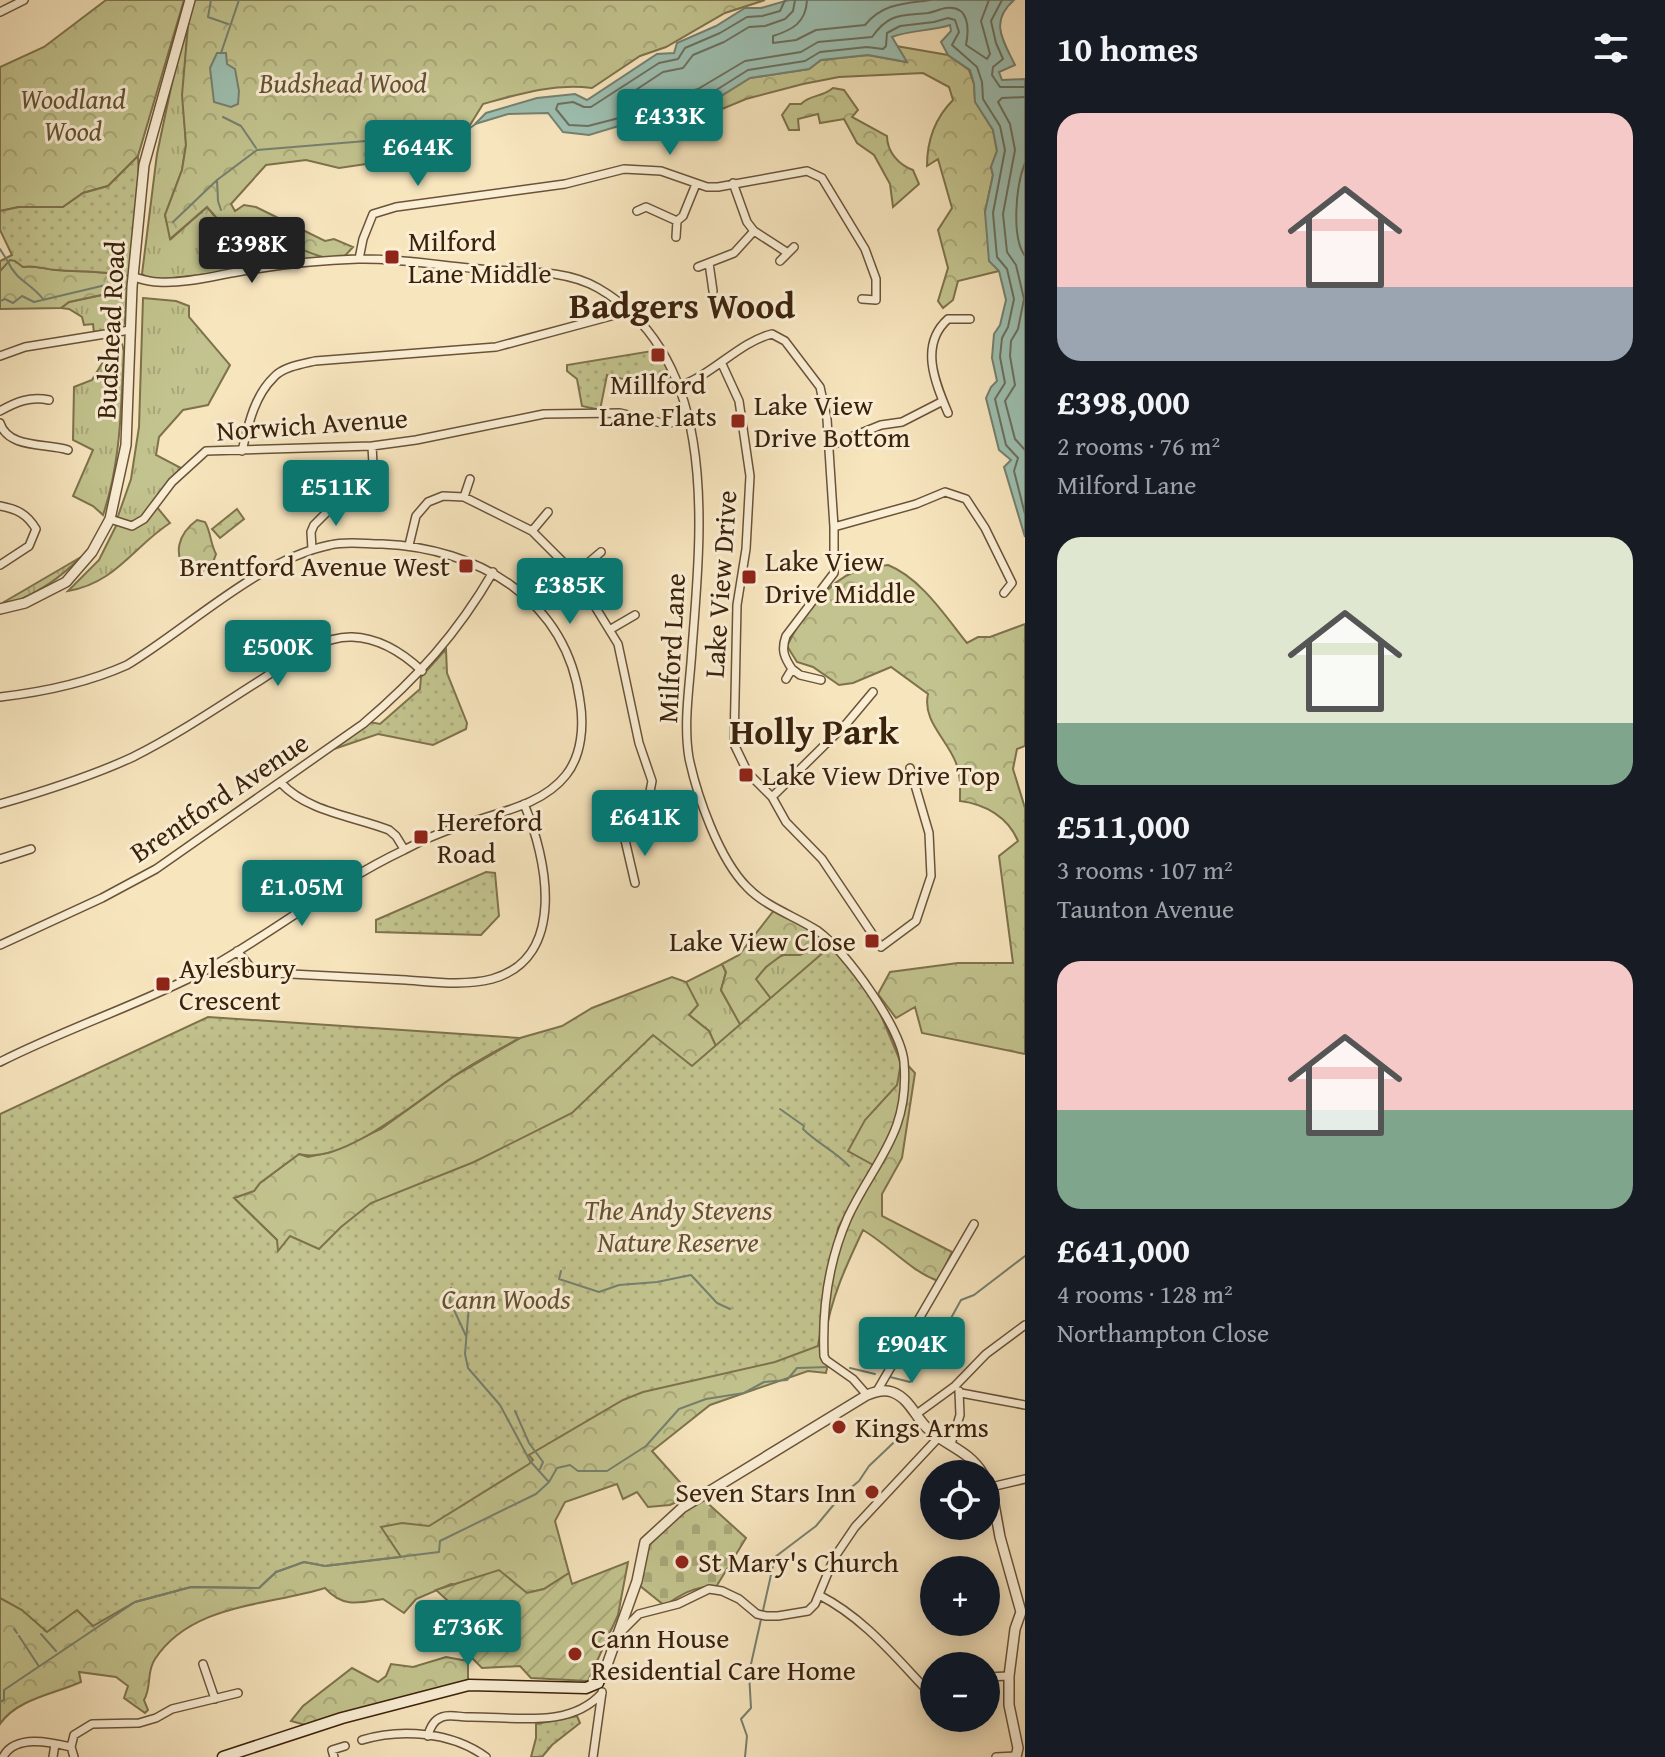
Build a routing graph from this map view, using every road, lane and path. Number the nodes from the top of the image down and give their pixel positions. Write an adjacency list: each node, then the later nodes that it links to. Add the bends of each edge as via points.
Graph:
1 (24, 0): 3 (street)
2 (190, 0): 14 (street, Budshead Road, via 144,165)
3 (0, 12)
4 (733, 183): 5 (street); 8 (street); 16 (street, via 807,171 822,178 873,269 876,300)
5 (696, 184): 7 (street); 10 (street, via 661,171 624,169 565,184 396,207 373,214)
6 (637, 211): 7 (street, via 646,207)
7 (677, 221): 9 (street)
8 (754, 231): 11 (street, via 791,250); 12 (street, via 734,253)
9 (676, 237)
10 (359, 259): 14 (street, Milford Lane, via 156,283); 17 (street, Milford Lane, via 538,272 585,281)
11 (780, 261)
12 (709, 263): 13 (street); 15 (street)
13 (698, 267)
14 (134, 277): 19 (street, Budshead Road)
15 (713, 291)
16 (862, 299)
17 (622, 306): 22 (street, Milford Lane, via 646,328); 32 (street, via 611,316 496,347 295,366 275,376 259,400)
18 (970, 319): 24 (street, via 948,319 931,345)
19 (130, 330): 20 (street); 37 (street, Budshead Road, via 126,445)
20 (0, 356)
21 (722, 364): 22 (street); 30 (street, via 759,337 772,334 785,341 820,387); 58 (street, Lake View Drive, via 739,401 750,476 737,605 734,744 748,773)
22 (679, 386): 27 (street, Milford Lane)
23 (49, 400): 25 (street, via 18,400)
24 (943, 401): 26 (street); 30 (street, via 902,422)
25 (0, 411)
26 (948, 413)
27 (689, 418): 29 (street, Norwich Avenue, via 666,424 620,413 544,414); 71 (street, Milford Lane, via 699,512 687,725 689,757 712,830 746,887 821,933 879,1003 904,1058 895,1135 850,1214 831,1262 826,1299 824,1356)
28 (1, 428): 31 (street, via 20,442)
29 (372, 446): 32 (street, Norwich Avenue); 41 (street, via 370,469 314,525)
30 (829, 446): 38 (street)
31 (68, 450)
32 (242, 451): 37 (street, Norwich Avenue, via 206,451 172,482 144,519 132,526)
33 (470, 479): 34 (street)
34 (464, 497): 39 (street); 40 (street, via 428,502 416,516)
35 (0, 506): 43 (street, via 17,509 36,529 29,546)
36 (548, 512): 39 (street)
37 (110, 519): 47 (street, Budshead Road, via 92,552 66,582)
38 (834, 527): 46 (street, via 945,492 966,499 1012,583); 50 (street, via 834,573 782,647)
39 (532, 531): 45 (street)
40 (409, 545): 41 (street, via 332,544); 44 (street)
41 (312, 549): 55 (street, via 235,590 127,665 37,693)
42 (601, 552): 45 (street)
43 (0, 565)
44 (493, 572): 51 (street, Brentford Avenue, via 474,606); 60 (street, via 525,596 558,637 571,661 581,704 582,731 573,764 565,777)
45 (575, 574): 49 (street)
46 (1004, 593)
47 (0, 609)
48 (635, 615): 49 (street)
49 (611, 629): 64 (street, via 652,781 647,807 625,840)
50 (792, 669): 52 (street); 53 (street)
51 (422, 671): 57 (street, Brentford Avenue, via 363,724); 59 (street, via 399,651 373,641 351,636 326,642 132,757)
52 (786, 679)
53 (821, 680)
54 (873, 692): 58 (street)
55 (0, 697)
56 (910, 768): 58 (street, via 929,833 931,876 916,921 881,947 822,859 786,822)
57 (281, 783): 62 (street, via 307,803 389,830); 65 (street, Brentford Avenue, via 128,885)
58 (772, 797)
59 (0, 804)
60 (524, 804): 62 (street); 66 (street, via 541,857 544,923 535,945 509,971 492,979 451,983 272,973 252,969)
61 (31, 849): 63 (street)
62 (404, 849): 66 (street)
63 (0, 859)
64 (635, 883)
65 (0, 945)
66 (237, 951): 67 (street, via 162,991)
67 (0, 1062)
68 (974, 1224): 71 (street)
69 (1025, 1325): 70 (street)
70 (955, 1386): 72 (street); 74 (street)
71 (872, 1393): 74 (street, via 891,1392); 83 (street, via 682,1508 645,1542)
72 (961, 1393): 73 (street); 76 (street)
73 (1025, 1405)
74 (918, 1413): 75 (street)
75 (939, 1437): 76 (street); 81 (street, via 850,1533)
76 (951, 1444): 77 (street)
77 (972, 1460)
78 (1025, 1479): 79 (street)
79 (1000, 1480)
80 (1000, 1533): 82 (street)
81 (819, 1595): 83 (street, via 808,1611 778,1616 762,1615 739,1599 709,1589 639,1614); 87 (street, via 868,1628)
82 (1023, 1612): 86 (street, via 1015,1629)
83 (616, 1636): 88 (street)
84 (203, 1664): 90 (street)
85 (1000, 1676): 86 (street)
86 (1009, 1676): 104 (street)
87 (920, 1683)
88 (600, 1688): 91 (street, via 587,1708 572,1714 447,1716 434,1723); 99 (main road, via 469,1685 342,1718); 102 (street)
89 (238, 1693): 90 (street)
90 (215, 1699): 95 (street, via 139,1723 92,1724 74,1735)
91 (428, 1736): 92 (street, via 409,1733); 101 (street)
92 (362, 1740)
93 (55, 1744): 95 (street); 96 (street, via 18,1743); 97 (street)
94 (345, 1746): 100 (street, via 332,1750)
95 (71, 1747): 98 (street)
96 (3, 1757)
97 (53, 1757)
98 (74, 1757)
99 (223, 1757)
100 (334, 1757)
101 (486, 1757)
102 (593, 1757)
103 (996, 1757): 104 (street)
104 (1016, 1757)

